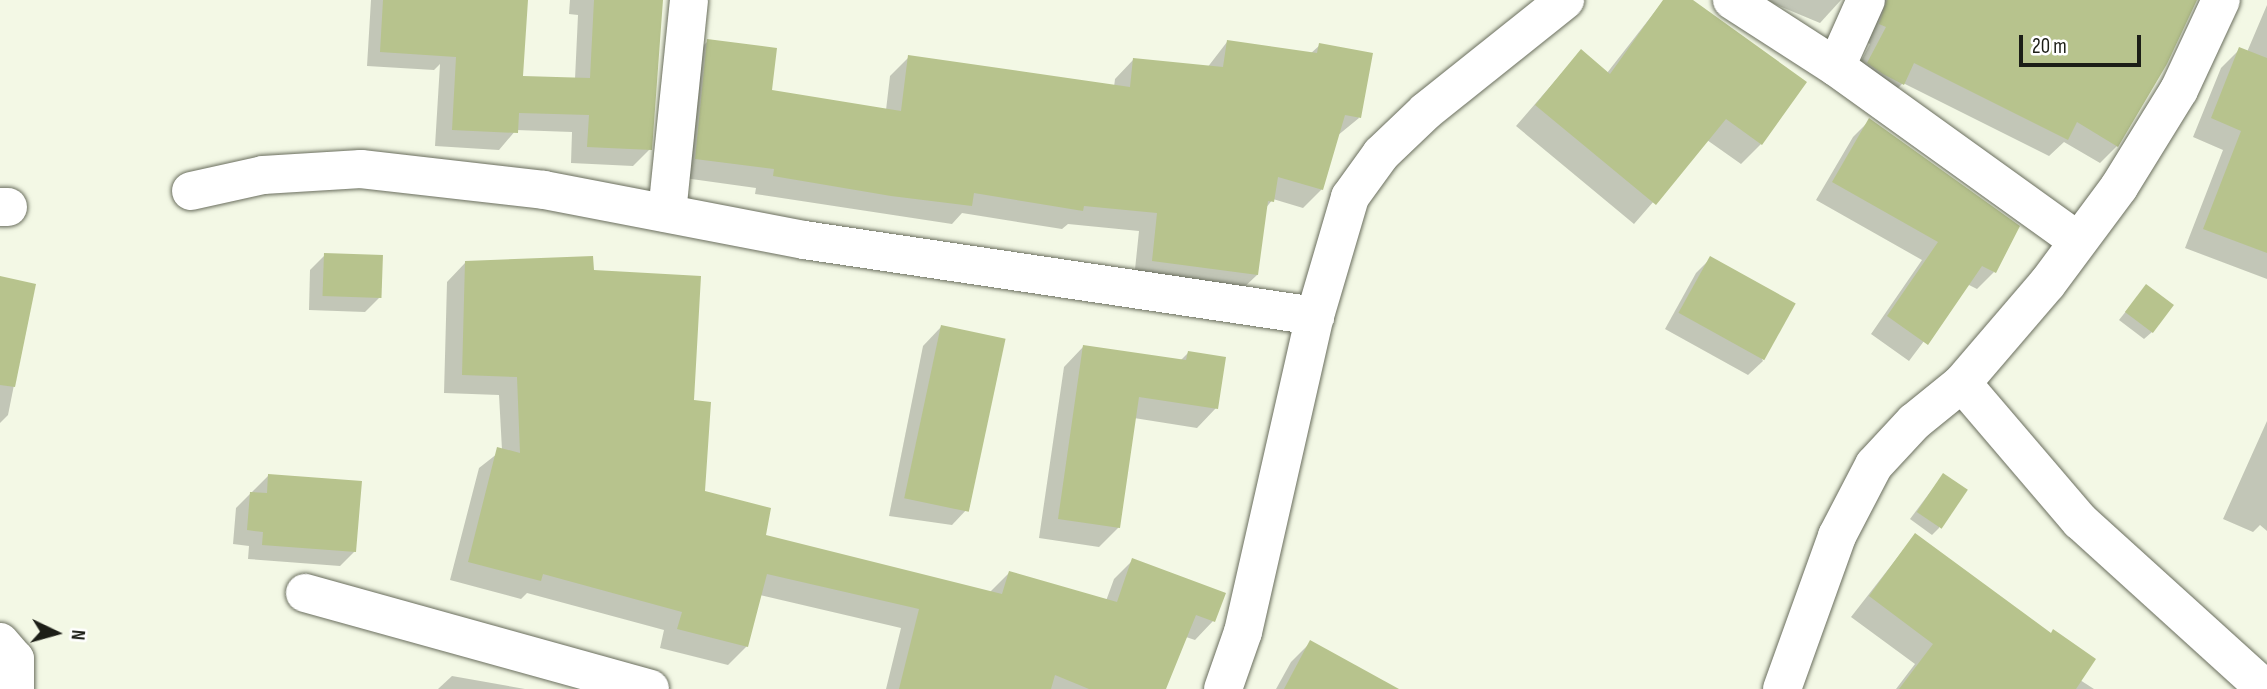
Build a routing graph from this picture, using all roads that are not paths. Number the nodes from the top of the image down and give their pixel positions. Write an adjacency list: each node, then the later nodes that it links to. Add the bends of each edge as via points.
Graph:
1 (689, 0): 8 (street)
2 (1565, 0): 10 (street, via 1426,111 1381,154 1350,197)
3 (1732, 0): 6 (street)
4 (1866, 0): 6 (street)
5 (2221, 0): 9 (street, via 2179,90 2119,187)
6 (1836, 67): 9 (street)
7 (191, 191): 8 (street, via 263,175 362,169 544,190)
8 (667, 214): 10 (street, via 1134,292)
9 (2078, 242): 11 (street)
10 (1315, 316): 16 (street, via 1243,632)
11 (1962, 383): 17 (street, via 1914,422 1874,465 1837,536); 18 (street, via 2080,521)
12 (305, 593): 15 (street)
13 (0, 642): 14 (street, via 15,659)
14 (15, 689)
15 (650, 689)
16 (1223, 689)
17 (1783, 689)
18 (2264, 689)

